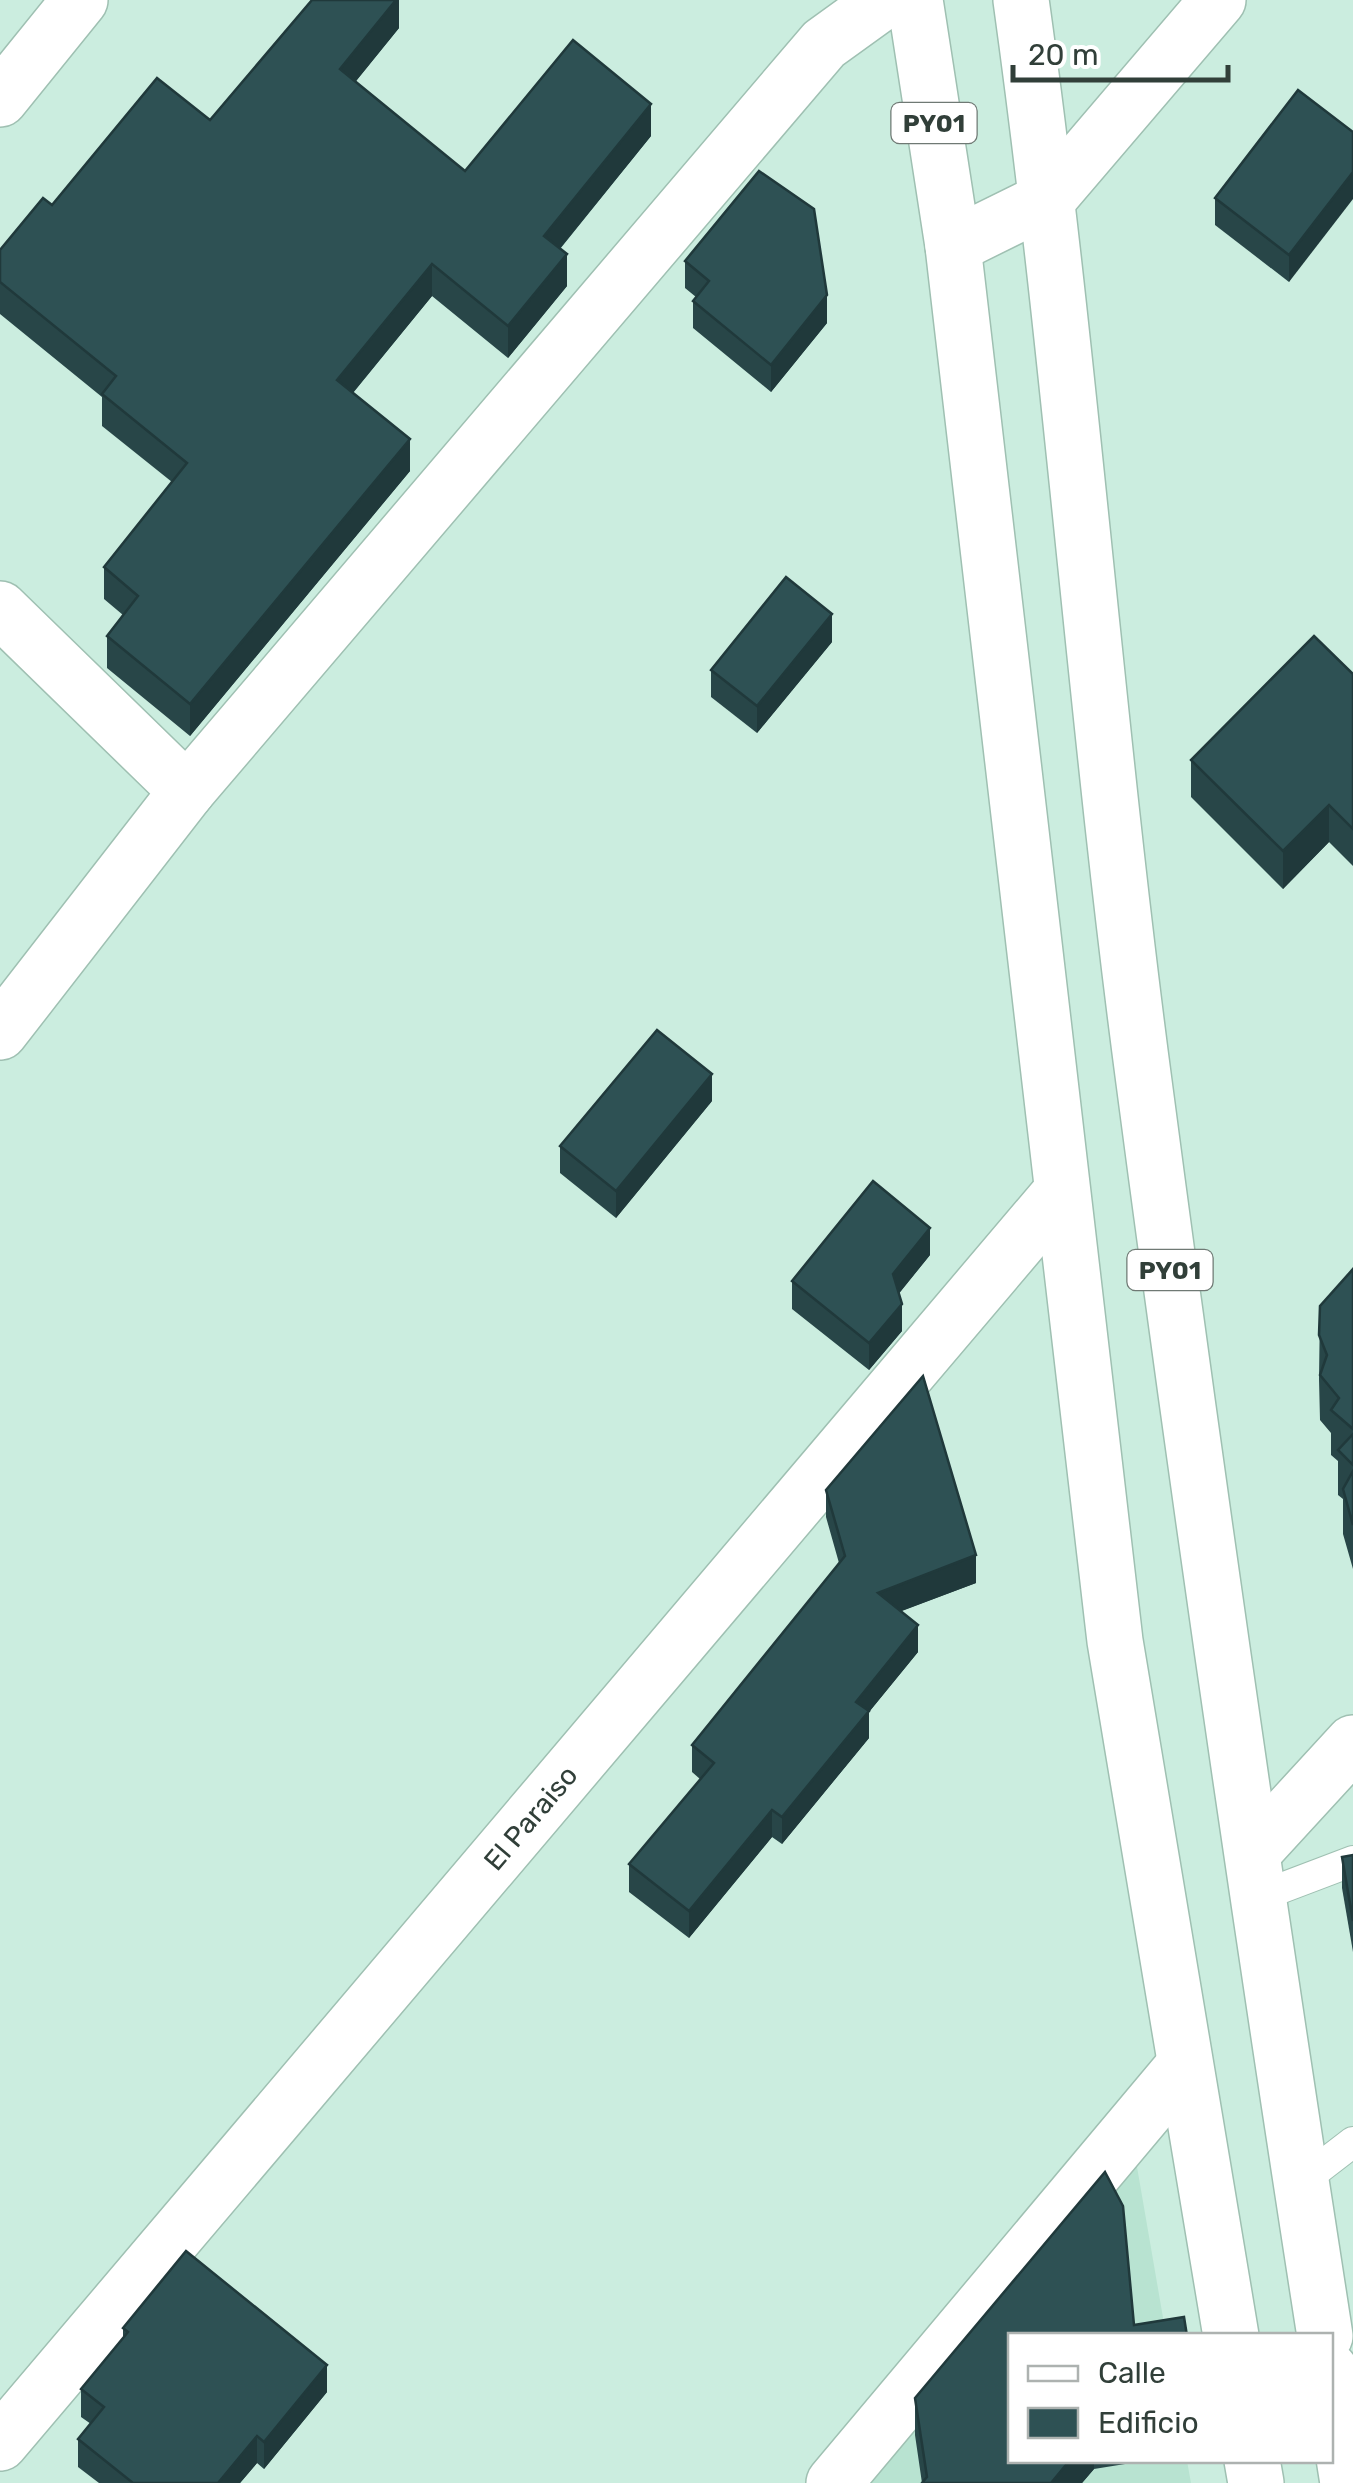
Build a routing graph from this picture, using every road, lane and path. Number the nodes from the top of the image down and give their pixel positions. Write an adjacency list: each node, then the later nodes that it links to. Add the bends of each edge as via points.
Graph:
1 (80, 0): 6 (main road)
2 (885, 0): 10 (main road, via 824,44)
3 (915, 0): 8 (main road, PY01)
4 (1021, 0): 7 (main road, PY01)
5 (1218, 0): 7 (main road)
6 (0, 99)
7 (1048, 200): 8 (main road); 15 (main road, PY01, via 1143,1078)
8 (953, 246): 12 (main road, PY01)
9 (0, 609): 10 (main road)
10 (187, 790): 11 (main road)
11 (0, 1032)
12 (1062, 1191): 16 (main road, PY01, via 1115,1640); 22 (main road, El Paraiso)
13 (1353, 1743): 15 (main road)
14 (1353, 1861): 15 (lane)
15 (1256, 1874): 18 (main road, PY01)
16 (1184, 2066): 19 (main road, PY01); 23 (main road)
17 (1353, 2142): 18 (lane)
18 (1301, 2182): 20 (main road, PY01)
19 (1229, 2333)
20 (1325, 2333)
21 (1333, 2389): 24 (main road)
22 (0, 2443)
23 (834, 2483)
24 (1348, 2483)

